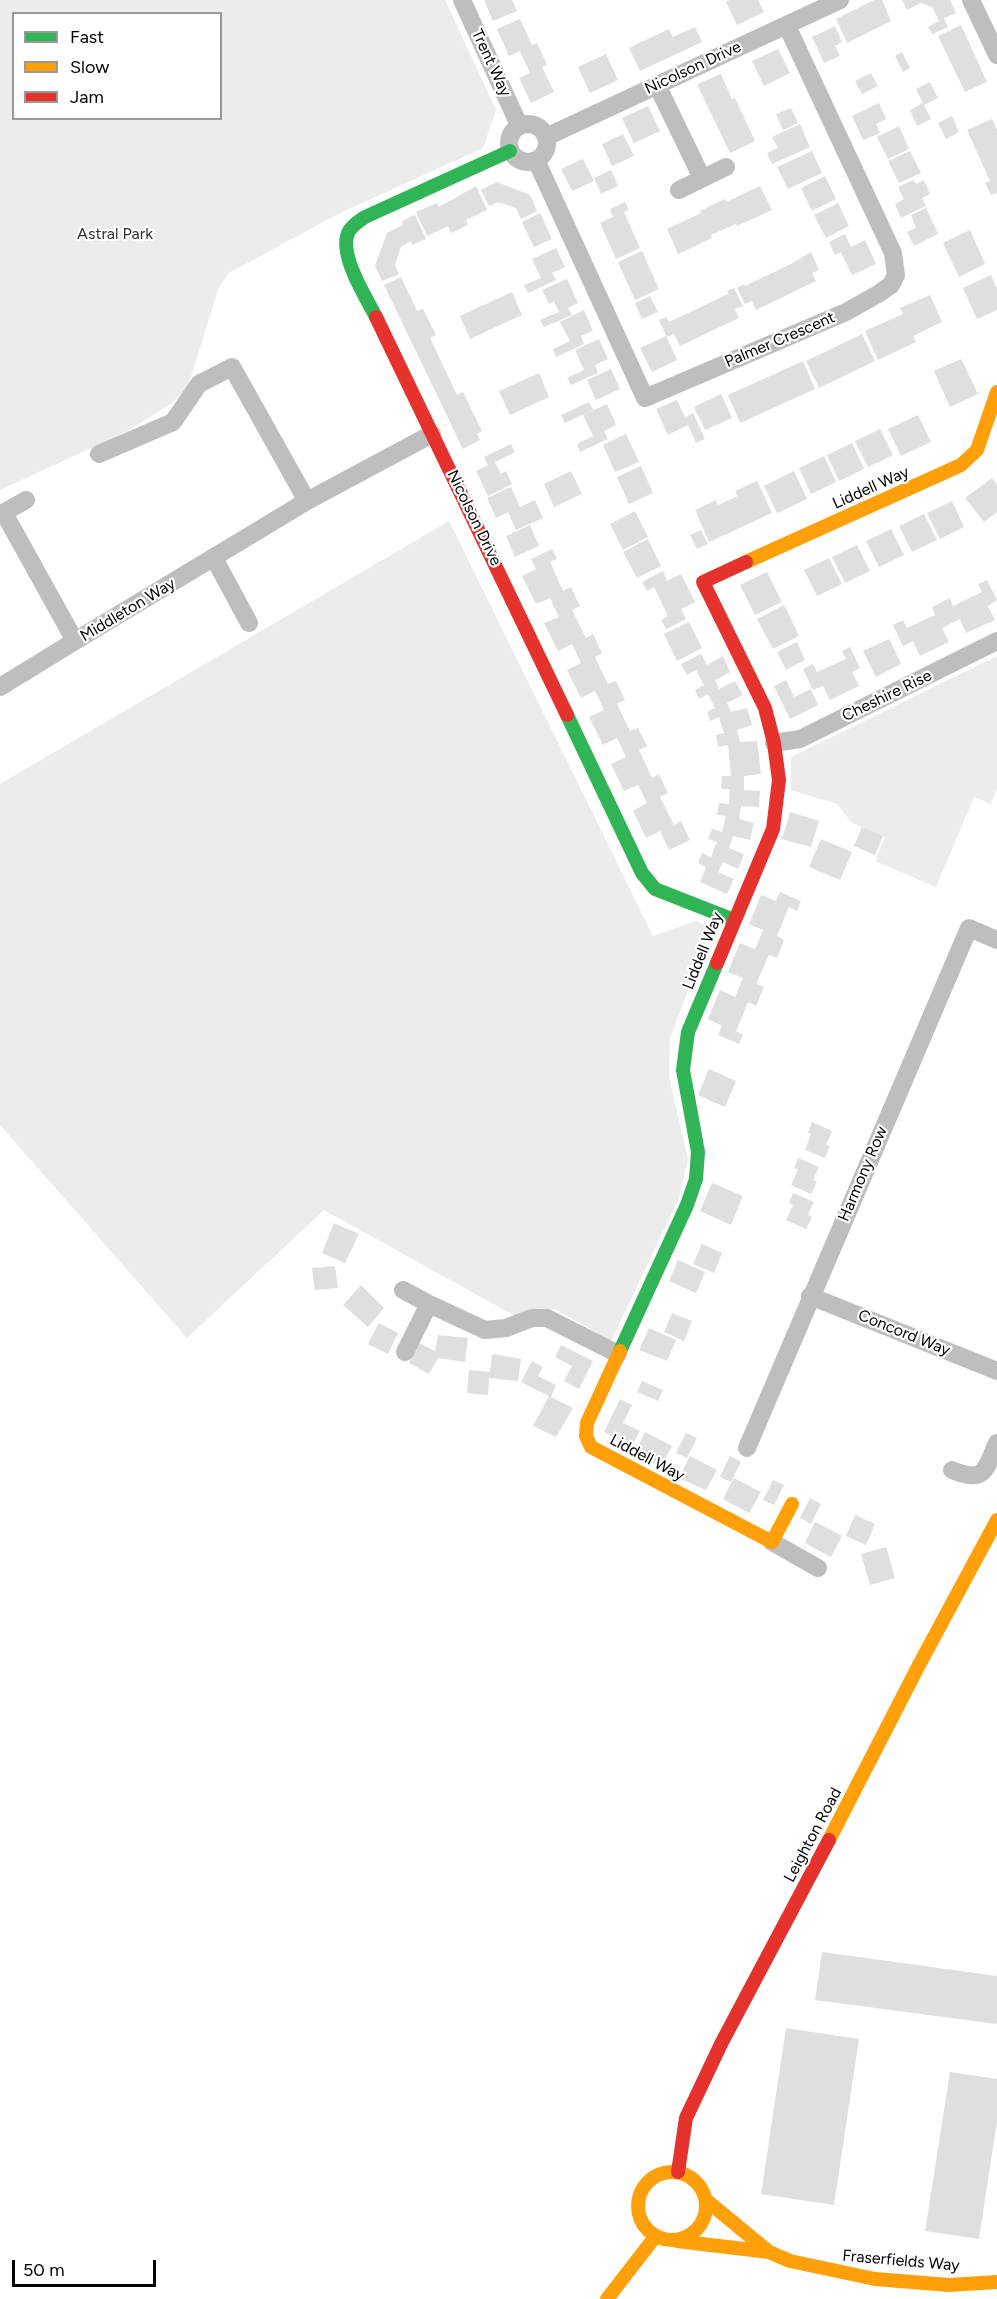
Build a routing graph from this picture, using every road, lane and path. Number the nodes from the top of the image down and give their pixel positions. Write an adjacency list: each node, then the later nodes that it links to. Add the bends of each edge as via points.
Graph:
1 (462, 0): 7 (street, Trent Way)
2 (840, 0): 4 (street, Nicolson Drive)
3 (970, 0): 5 (street)
4 (787, 26): 6 (street, Nicolson Drive); 10 (street, Palmer Crescent, via 896,265 891,285 846,312 645,398)
5 (997, 55)
6 (657, 85): 8 (street, Nicolson Drive); 12 (street)
7 (519, 125): 8 (street, via 535,125); 9 (street, via 510,134)
8 (546, 137): 10 (street, via 546,148)
9 (510, 151): 10 (street, via 518,160); 15 (street, Nicolson Drive, via 365,217 351,226 345,240 352,269)
10 (536, 160)
11 (726, 168): 12 (street)
12 (702, 178): 13 (street)
13 (679, 190)
14 (997, 392): 25 (street, Liddell Way, via 977,450 961,465 703,582 765,708)
15 (432, 434): 18 (street, Middleton Way); 26 (street, Nicolson Drive, via 642,873 655,889)
16 (99, 454): 18 (street, via 173,422 199,384 232,367)
17 (26, 500): 19 (street)
18 (307, 501): 20 (street, Middleton Way)
19 (2, 514): 22 (street, Middleton Way)
20 (214, 558): 21 (street); 22 (street, Middleton Way)
21 (249, 623)
22 (75, 641): 24 (street)
23 (997, 642): 25 (street, Cheshire Rise, via 800,739)
24 (0, 687)
25 (774, 743): 26 (street, Liddell Way, via 779,780 773,829)
26 (734, 920): 32 (street, Liddell Way, via 688,1032 683,1070 698,1152 696,1179)
27 (997, 940): 29 (street, Harmony Row, via 969,928)
28 (403, 1290): 30 (street)
29 (810, 1296): 33 (street, Concord Way); 35 (street, Harmony Row)
30 (429, 1304): 31 (street); 32 (street, via 485,1330 547,1318)
31 (405, 1352)
32 (618, 1354): 39 (street, Liddell Way, via 587,1423 586,1436 591,1447)
33 (997, 1371)
34 (997, 1443): 36 (street, via 985,1471 978,1476 968,1477)
35 (747, 1448)
36 (952, 1470)
37 (792, 1504): 39 (street)
38 (997, 1520): 41 (street, Leighton Road, via 721,2044 686,2118)
39 (772, 1542): 40 (street)
40 (818, 1568)
41 (678, 2172): 42 (street, via 696,2182); 43 (street, via 656,2175 641,2190 637,2211 646,2230)
42 (705, 2200): 44 (street, via 706,2210 697,2230); 45 (street, Fraserfields Way)
43 (655, 2236): 44 (street); 47 (street)
44 (677, 2241): 45 (street, Fraserfields Way)
45 (769, 2252): 46 (street, Fraserfields Way, via 790,2261 875,2279 949,2285)
46 (997, 2282)
47 (607, 2299)

